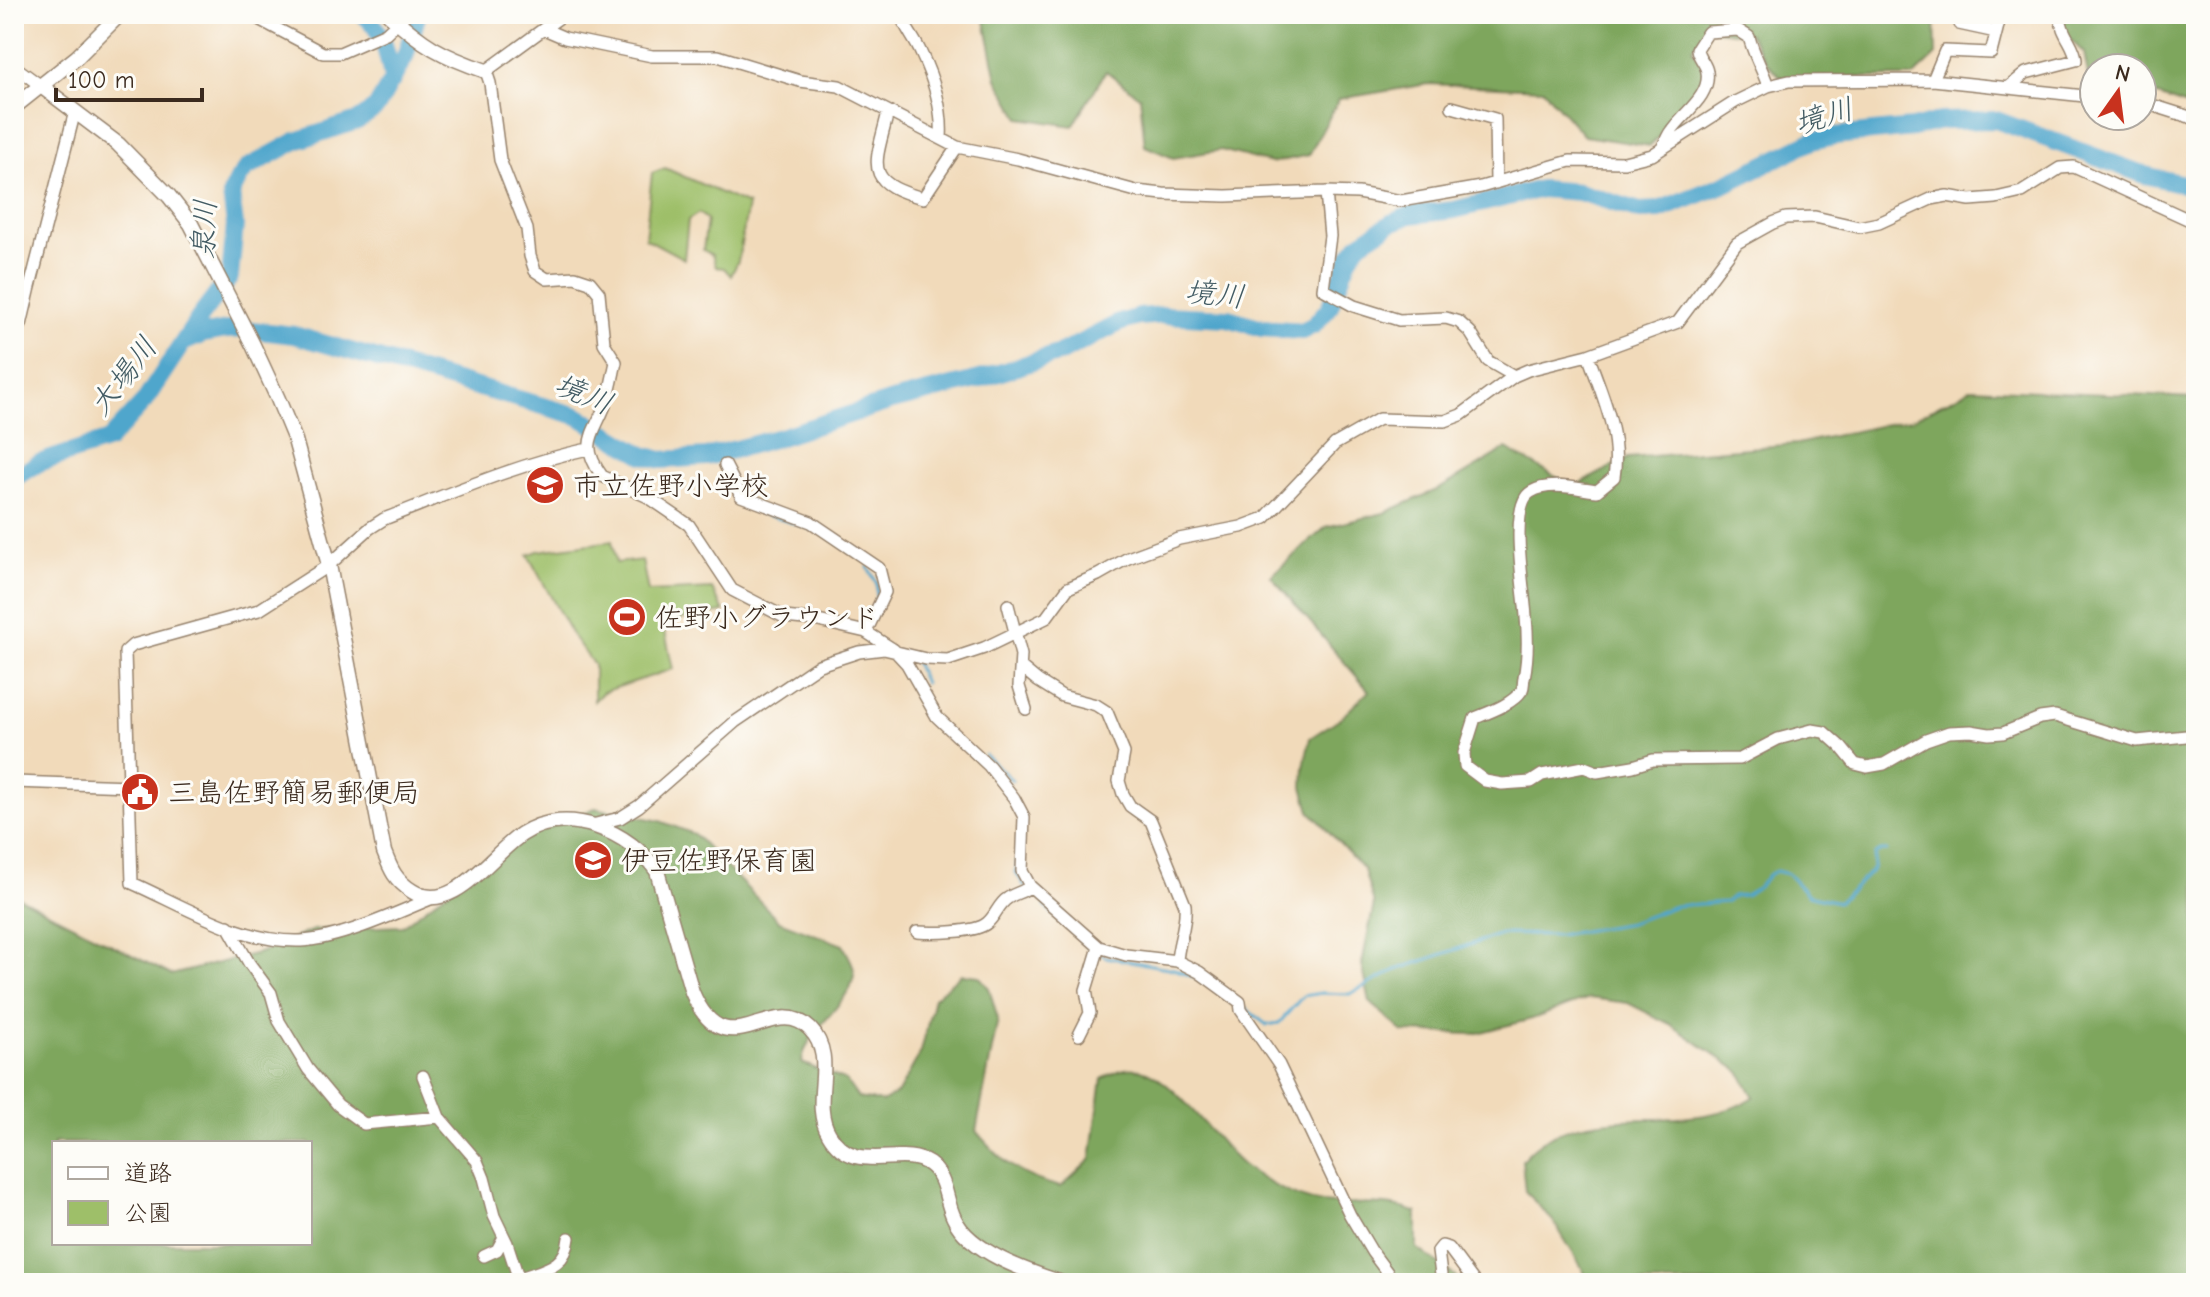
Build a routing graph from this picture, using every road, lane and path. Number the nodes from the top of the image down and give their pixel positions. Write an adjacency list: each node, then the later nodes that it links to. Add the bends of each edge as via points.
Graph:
1 (120, 14): 14 (street)
2 (249, 14): 8 (street, via 323,53 340,53 368,42)
3 (564, 14): 9 (street)
4 (900, 14): 24 (street, via 937,94)
5 (1960, 14): 10 (street, via 1959,24)
6 (2001, 14): 10 (street)
7 (2060, 14): 16 (street, via 2076,60 2026,73)
8 (397, 23): 12 (street, via 451,59)
9 (544, 29): 12 (street); 22 (street, via 652,56 718,56 800,81 839,86)
10 (1996, 32): 13 (street, via 1991,53 1945,51)
11 (14, 66): 14 (street)
12 (486, 71): 35 (street, via 500,160 527,229 535,271 547,279 590,282 599,293 604,343 616,362)
13 (1933, 80): 15 (street, via 1808,80); 16 (street)
14 (41, 86): 18 (street); 21 (street)
15 (1768, 86): 26 (street); 26 (street, via 1749,37 1738,30 1708,32 1697,49 1707,68 1707,83)
16 (2010, 86): 17 (street)
17 (2078, 97)
18 (14, 107)
19 (1452, 107): 27 (street, via 1495,119)
20 (2158, 107): 23 (street)
21 (75, 111): 30 (street); 37 (street, via 152,176 191,224 295,440)
22 (888, 112): 24 (street); 25 (street, via 877,161 885,184 923,198)
23 (2196, 119)
24 (941, 138): 25 (street)
25 (957, 147): 28 (street, via 1136,191 1226,196)
26 (1661, 149): 27 (street, via 1624,162 1570,161)
27 (1496, 183): 28 (street, via 1401,201)
28 (1326, 192): 34 (street, via 1330,236 1323,289 1354,306 1399,320 1459,322 1488,361)
29 (2196, 223): 33 (street, via 2074,167 2060,168 2022,192 1931,199 1859,227 1815,217 1786,218 1737,243 1678,322)
30 (30, 287): 31 (street); 32 (street)
31 (14, 292)
32 (21, 325)
33 (1588, 355): 34 (street); 44 (street, via 1614,429 1614,477 1597,491 1560,486 1531,491 1525,498 1518,521 1527,619 1522,690 1475,718 1464,753 1472,774 1502,784 1584,767 1597,772 1653,760 1740,759 1778,739 1812,730 1824,732 1855,764 1867,767 1949,732 2003,733 2055,716 2137,741)
34 (1514, 376): 40 (street, via 1445,421 1379,419 1335,444 1265,518 1128,558 1068,588 1046,618)
35 (588, 444): 37 (street, via 384,519); 39 (street, via 602,476 648,497 689,525 732,590 784,617)
36 (725, 465): 39 (street, via 741,496 811,522 879,568 885,592)
37 (329, 565): 46 (street, via 259,610 133,645 125,652); 49 (street, via 384,852 394,877)
38 (1008, 605): 40 (street)
39 (866, 632): 41 (street)
40 (1014, 632): 41 (street, via 948,660); 42 (street)
41 (894, 650): 47 (street, via 859,652 819,665 735,722 639,806 620,818); 48 (street, via 937,717 1014,798 1024,817 1022,871)
42 (1021, 667): 43 (street, via 1019,686); 53 (street, via 1062,696 1107,712 1124,753 1119,781 1123,794 1151,821 1185,905)
43 (1026, 709)
44 (2196, 735)
45 (14, 782): 46 (street)
46 (130, 786): 50 (street, via 132,883)
47 (592, 825): 49 (street, via 559,822 524,832 455,893); 61 (street, via 631,842 657,871 692,992 710,1022 741,1030 787,1019 810,1029 825,1059 823,1120 840,1148 868,1158 926,1162 943,1183 962,1231 994,1256)
48 (1028, 888): 51 (street, via 1009,897 980,927); 52 (street)
49 (430, 899): 50 (street, via 376,921 302,941 262,937)
50 (228, 926): 56 (street, via 271,993 293,1047 338,1105 364,1124)
51 (917, 932)
52 (1098, 950): 53 (street); 54 (street, via 1086,990 1090,1013)
53 (1177, 961): 62 (street, via 1240,1006 1279,1065 1350,1215)
54 (1079, 1035)
55 (423, 1076): 56 (street)
56 (439, 1117): 57 (street, via 477,1161)
57 (504, 1237): 59 (street, via 497,1250); 60 (street)
58 (569, 1238): 60 (street, via 562,1261)
59 (484, 1256)
60 (519, 1281)
61 (1062, 1283)
62 (1395, 1283)
63 (1442, 1283): 64 (street, via 1442,1246)
64 (1475, 1283)

